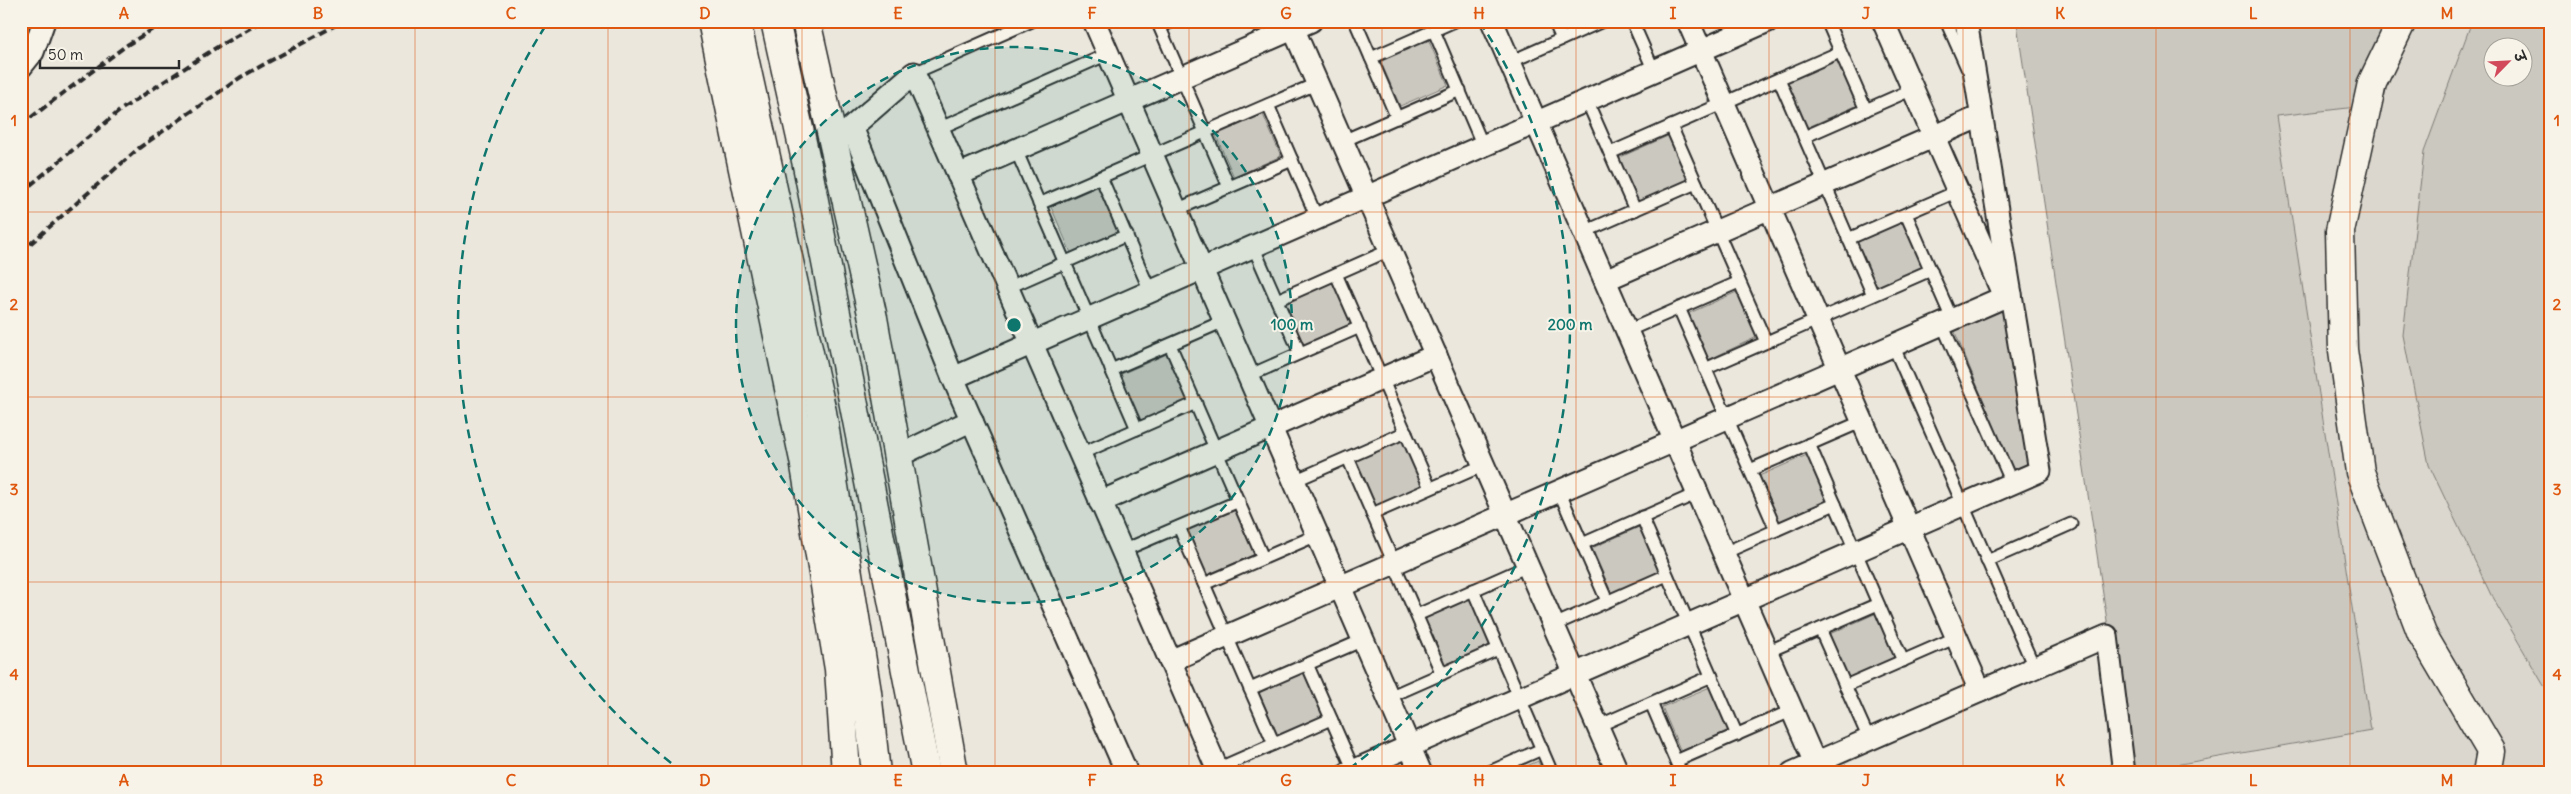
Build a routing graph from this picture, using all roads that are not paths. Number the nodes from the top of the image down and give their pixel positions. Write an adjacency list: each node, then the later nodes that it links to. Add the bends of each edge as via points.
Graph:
1 (44, 21): 31 (street, via 33,52)
2 (712, 21): 189 (street, via 804,460 838,669)
3 (736, 21): 190 (street, via 822,412 868,692)
4 (775, 21): 191 (street)
5 (806, 21): 119 (street, via 873,318)
6 (1032, 21): 33 (lane)
7 (1094, 21): 28 (street)
8 (1173, 21): 22 (lane)
9 (1355, 21): 29 (lane)
10 (1455, 21): 24 (lane)
11 (1492, 21): 30 (street)
12 (1554, 21): 25 (lane)
13 (1603, 21): 25 (lane)
14 (1632, 21): 32 (lane)
15 (1688, 21): 26 (street)
16 (1768, 21): 26 (street)
17 (1827, 21): 27 (lane)
18 (1884, 21): 37 (street)
19 (1946, 21): 39 (lane)
20 (1966, 21): 39 (street)
21 (2402, 21): 201 (street, via 2372,83 2340,231 2343,350 2360,472 2422,634 2491,751)
22 (1158, 24): 34 (lane)
23 (1298, 24): 34 (street); 36 (street)
24 (1434, 30): 29 (lane); 38 (lane)
25 (1562, 39): 30 (lane)
26 (1701, 51): 32 (street); 42 (street)
27 (1840, 52): 35 (lane); 44 (lane)
28 (1108, 54): 41 (street); 49 (lane)
29 (1371, 58): 46 (lane)
30 (1510, 62): 47 (street)
31 (21, 67)
32 (1654, 71): 40 (street)
33 (914, 73): 49 (street); 106 (street, via 852,127)
34 (1182, 78): 41 (street); 50 (lane)
35 (1778, 79): 42 (lane); 51 (lane)
36 (1318, 83): 43 (lane); 53 (street)
37 (1913, 89): 44 (lane); 52 (street)
38 (1460, 90): 46 (lane); 54 (lane)
39 (1977, 90): 45 (street)
40 (1587, 100): 47 (street); 56 (lane)
41 (1128, 101): 55 (street); 57 (street)
42 (1724, 103): 48 (lane); 67 (street)
43 (1268, 104): 50 (lane); 58 (lane)
44 (1866, 110): 51 (lane)
45 (1981, 116): 52 (street); 87 (street)
46 (1397, 118): 53 (lane)
47 (1536, 123): 54 (street); 73 (street)
48 (1671, 126): 56 (lane); 61 (lane)
49 (938, 129): 59 (street)
50 (1205, 132): 57 (lane); 63 (lane)
51 (1804, 137): 62 (lane)
52 (1934, 137): 62 (street); 64 (street)
53 (1343, 141): 65 (street)
54 (1483, 146): 65 (street)
55 (1016, 150): 59 (street); 66 (lane)
56 (1610, 153): 69 (lane)
57 (1152, 155): 60 (lane); 68 (street)
58 (1292, 160): 63 (lane); 71 (lane)
59 (958, 175): 84 (street)
60 (1101, 177): 66 (lane); 74 (lane)
61 (1696, 183): 69 (lane); 72 (lane)
62 (1825, 184): 67 (street); 75 (lane)
63 (1229, 187): 68 (lane)
64 (1958, 191): 70 (lane); 87 (street)
65 (1366, 197): 71 (street); 77 (street)
66 (1039, 204): 78 (lane)
67 (1770, 208): 72 (street); 91 (street)
68 (1176, 210): 79 (street)
69 (1635, 210): 73 (lane)
70 (1906, 214): 75 (lane); 80 (lane)
71 (1317, 218): 76 (street)
72 (1717, 231): 82 (street); 83 (lane)
73 (1584, 232): 82 (street)
74 (1127, 236): 78 (lane); 85 (lane)
75 (1848, 239): 86 (lane)
76 (1253, 246): 79 (street); 88 (lane)
77 (1390, 250): 81 (lane); 101 (street)
78 (1065, 262): 84 (lane); 90 (lane)
79 (1201, 269): 85 (street); 92 (street)
80 (1931, 270): 86 (lane); 93 (lane)
81 (1336, 274): 88 (lane); 94 (lane)
82 (1605, 280): 95 (street)
83 (1739, 282): 89 (lane); 96 (lane)
84 (1007, 288): 97 (street)
85 (1150, 291): 90 (street)
86 (1873, 295): 91 (lane)
87 (2007, 295): 93 (street); 124 (street, via 2040,471)
88 (1277, 300): 100 (lane)
89 (1679, 308): 95 (lane); 103 (lane)
90 (1088, 318): 97 (street); 104 (lane)
91 (1819, 319): 96 (lane); 102 (street)
92 (1224, 321): 98 (lane); 105 (street)
93 (1947, 322): 99 (street); 124 (lane)
94 (1360, 327): 100 (lane); 107 (lane)
95 (1628, 331): 115 (street)
96 (1766, 342): 103 (lane)
97 (1031, 343): 106 (street); 118 (street)
98 (1170, 344): 104 (lane); 108 (lane)
99 (1893, 345): 102 (street); 131 (lane)
100 (1300, 353): 105 (lane)
101 (1436, 355): 107 (street); 121 (street)
102 (1840, 368): 109 (street); 111 (street)
103 (1705, 369): 109 (lane)
104 (1111, 370): 113 (lane)
105 (1248, 376): 112 (street)
106 (953, 378): 110 (street)
107 (1382, 379): 112 (street); 114 (lane)
108 (1196, 403): 113 (lane); 117 (lane)
109 (1727, 418): 115 (street); 122 (lane)
110 (972, 420): 119 (street); 193 (street)
111 (1863, 421): 116 (lane); 137 (street)
112 (1271, 428): 117 (street); 123 (street)
113 (1137, 429): 118 (lane)
114 (1406, 432): 120 (lane); 125 (lane)
115 (1675, 440): 126 (street); 127 (street)
116 (1809, 444): 122 (lane); 130 (lane)
117 (1217, 451): 128 (lane); 129 (street)
118 (1080, 454): 129 (street)
119 (898, 456): 192 (street)
120 (1348, 458): 123 (lane); 132 (lane)
121 (1484, 465): 125 (lane); 133 (street)
122 (1750, 470): 138 (lane)
123 (1294, 481): 139 (street)
124 (2012, 483): 131 (street)
125 (1430, 488): 132 (lane)
126 (1559, 491): 133 (street); 140 (lane)
127 (1698, 493): 134 (lane); 143 (street)
128 (1239, 501): 136 (lane); 144 (lane)
129 (1100, 502): 142 (street)
130 (1835, 504): 138 (lane); 141 (lane)
131 (1963, 505): 137 (street); 145 (lane)
132 (1372, 514): 146 (lane)
133 (1506, 514): 146 (street); 147 (street)
134 (1642, 517): 140 (lane); 148 (lane)
135 (2072, 524): 145 (lane)
136 (1179, 527): 142 (lane); 149 (lane)
137 (1909, 528): 141 (street); 160 (street)
138 (1776, 530): 143 (lane)
139 (1318, 534): 144 (lane); 150 (street)
140 (1582, 544): 153 (lane)
141 (1855, 551): 152 (street); 154 (lane)
142 (1122, 552): 165 (street)
143 (1724, 553): 152 (street)
144 (1264, 558): 149 (lane)
145 (1987, 561): 167 (lane)
146 (1394, 563): 150 (street); 155 (lane)
147 (1528, 566): 151 (lane); 156 (street)
148 (1667, 575): 153 (lane); 157 (lane)
149 (1204, 584): 159 (lane)
150 (1340, 586): 159 (street); 161 (street)
151 (1472, 590): 155 (lane); 162 (lane)
152 (1745, 600): 157 (street); 163 (street)
153 (1607, 601): 156 (lane)
154 (1878, 604): 158 (lane); 164 (lane)
155 (1416, 615): 168 (lane)
156 (1554, 624): 169 (street)
157 (1689, 624): 169 (street); 170 (lane)
158 (1820, 629): 163 (lane); 171 (lane)
159 (1227, 636): 165 (street); 172 (lane)
160 (1957, 637): 164 (lane); 173 (street)
161 (1363, 640): 166 (lane); 174 (street)
162 (1498, 649): 168 (lane); 175 (lane)
163 (1767, 652): 177 (street)
164 (1903, 660): 171 (lane)
165 (1170, 661): 187 (street)
166 (1307, 664): 172 (lane); 178 (lane)
167 (2034, 667): 173 (street); 200 (street, via 2106,636)
168 (1442, 674): 174 (lane)
169 (1575, 674): 175 (street); 179 (street)
170 (1712, 676): 176 (lane); 180 (lane)
171 (1845, 686): 181 (lane)
172 (1250, 689): 182 (lane)
173 (1980, 690): 181 (street)
174 (1389, 697): 183 (street)
175 (1519, 698): 183 (street); 184 (lane)
176 (1651, 703): 179 (lane); 185 (lane)
177 (1793, 710): 180 (lane); 186 (street)
178 (1331, 719): 182 (lane); 188 (lane)
179 (1598, 726): 197 (street)
180 (1737, 735): 185 (lane)
181 (1869, 739): 186 (street)
182 (1274, 744): 187 (lane)
183 (1410, 746): 188 (street); 194 (street)
184 (1542, 748): 195 (lane); 196 (lane)
185 (1676, 761): 198 (lane)
186 (1816, 762): 199 (street)
187 (1218, 771)
188 (1352, 772)
189 (846, 773)
190 (876, 773)
191 (926, 773)
192 (954, 773)
193 (1126, 773)
194 (1421, 773)
195 (1487, 773)
196 (1552, 773)
197 (1618, 773)
198 (1681, 773)
199 (1792, 773)
200 (2124, 773)
201 (2487, 773)

